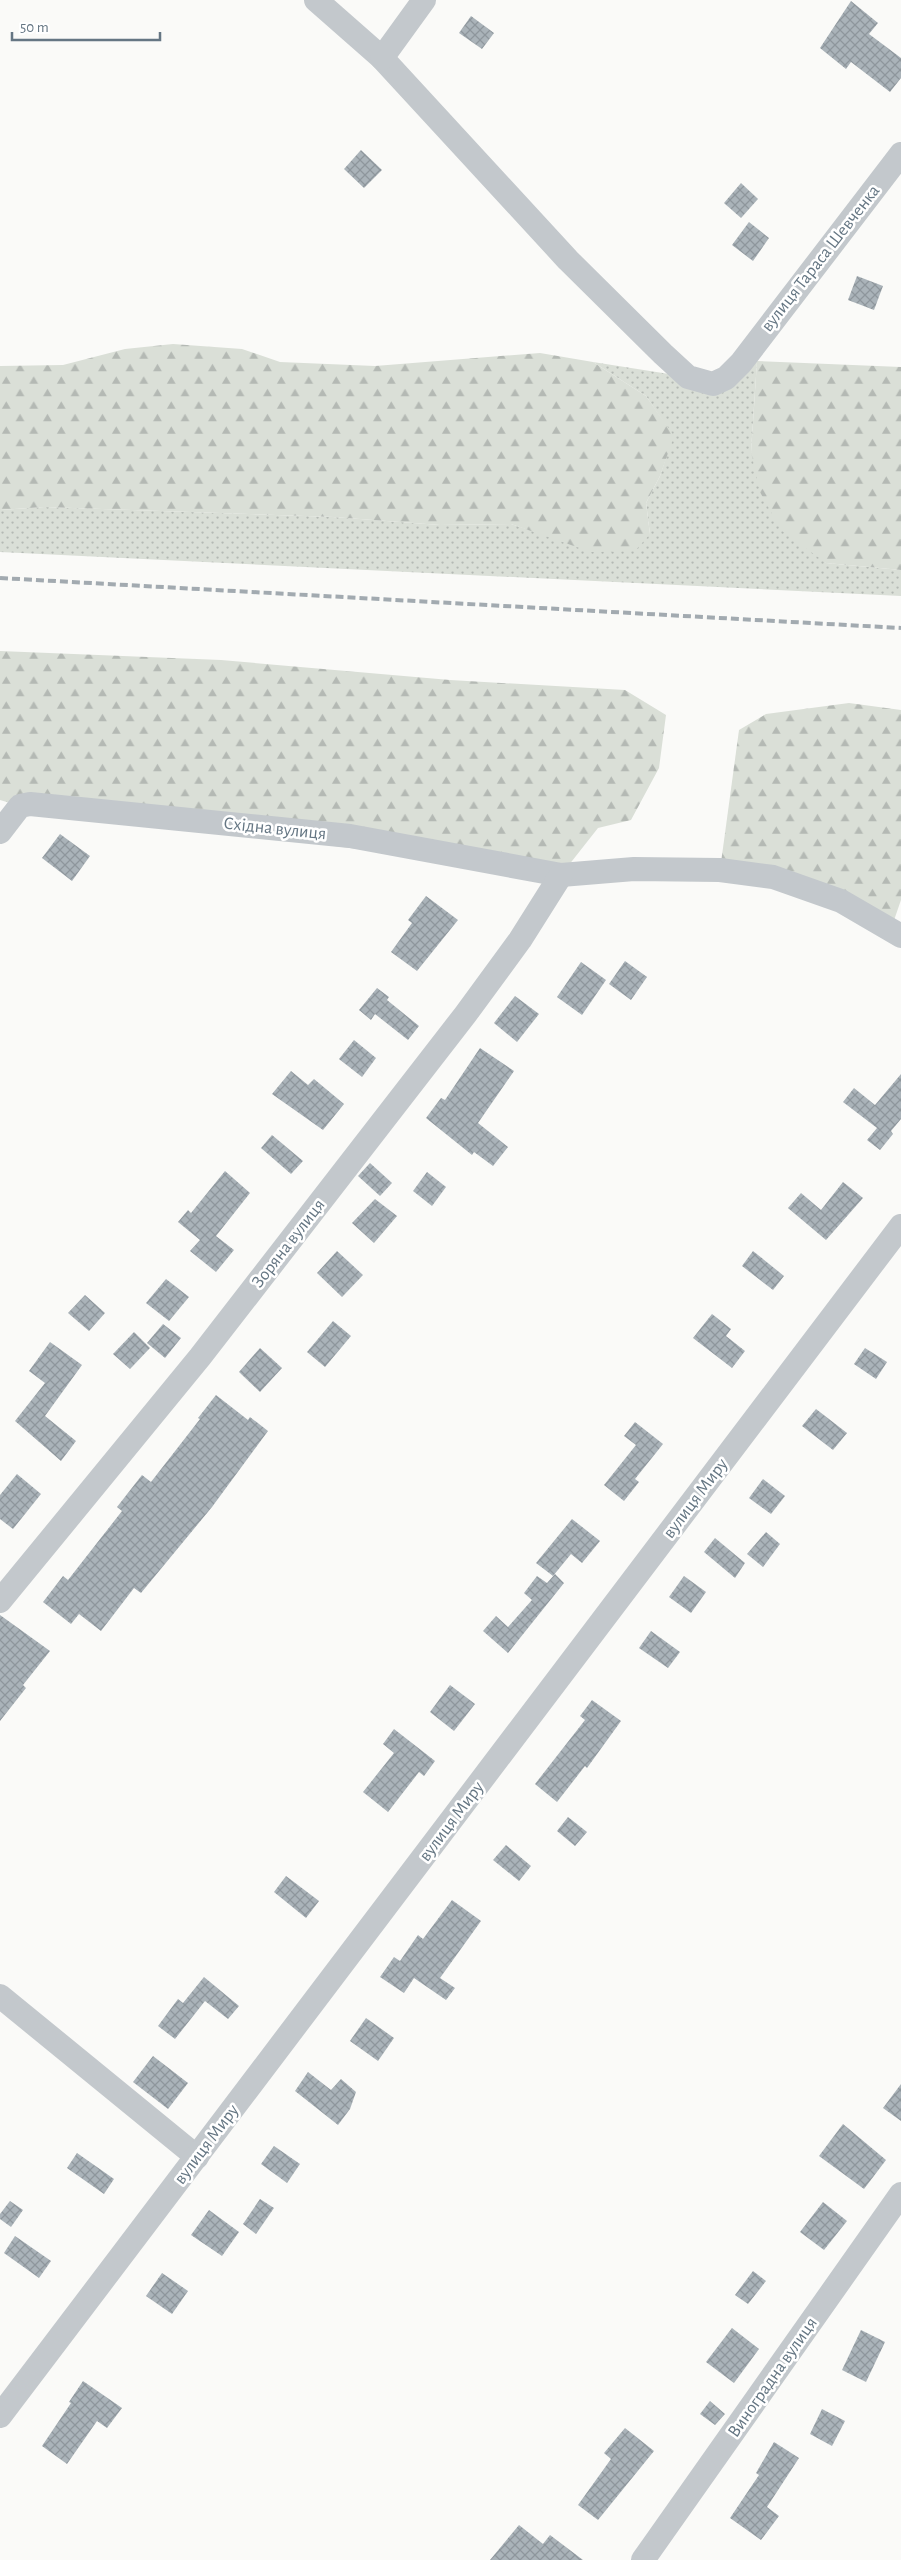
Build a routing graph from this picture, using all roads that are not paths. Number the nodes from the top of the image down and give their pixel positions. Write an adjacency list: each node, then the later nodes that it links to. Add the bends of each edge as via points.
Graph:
1 (316, 0): 3 (street)
2 (424, 0): 3 (street)
3 (382, 58): 4 (street, вулиця Тараса Шевченка, via 568,260 688,377 712,384 726,378 741,363)
4 (901, 154)
5 (0, 832): 6 (street, Східна вулиця, via 20,806 30,804 350,836)
6 (561, 875): 7 (street, Східна вулиця, via 634,868 720,870 773,877 841,902); 9 (street, Зоряна вулиця, via 520,940 465,1015 200,1357)
7 (901, 936)
8 (901, 1226): 11 (street, вулиця Миру)
9 (0, 1600)
10 (0, 1996): 11 (street)
11 (197, 2157): 13 (street, вулиця Миру)
12 (901, 2194): 14 (street, Виноградна вулиця)
13 (0, 2416)
14 (643, 2560)

